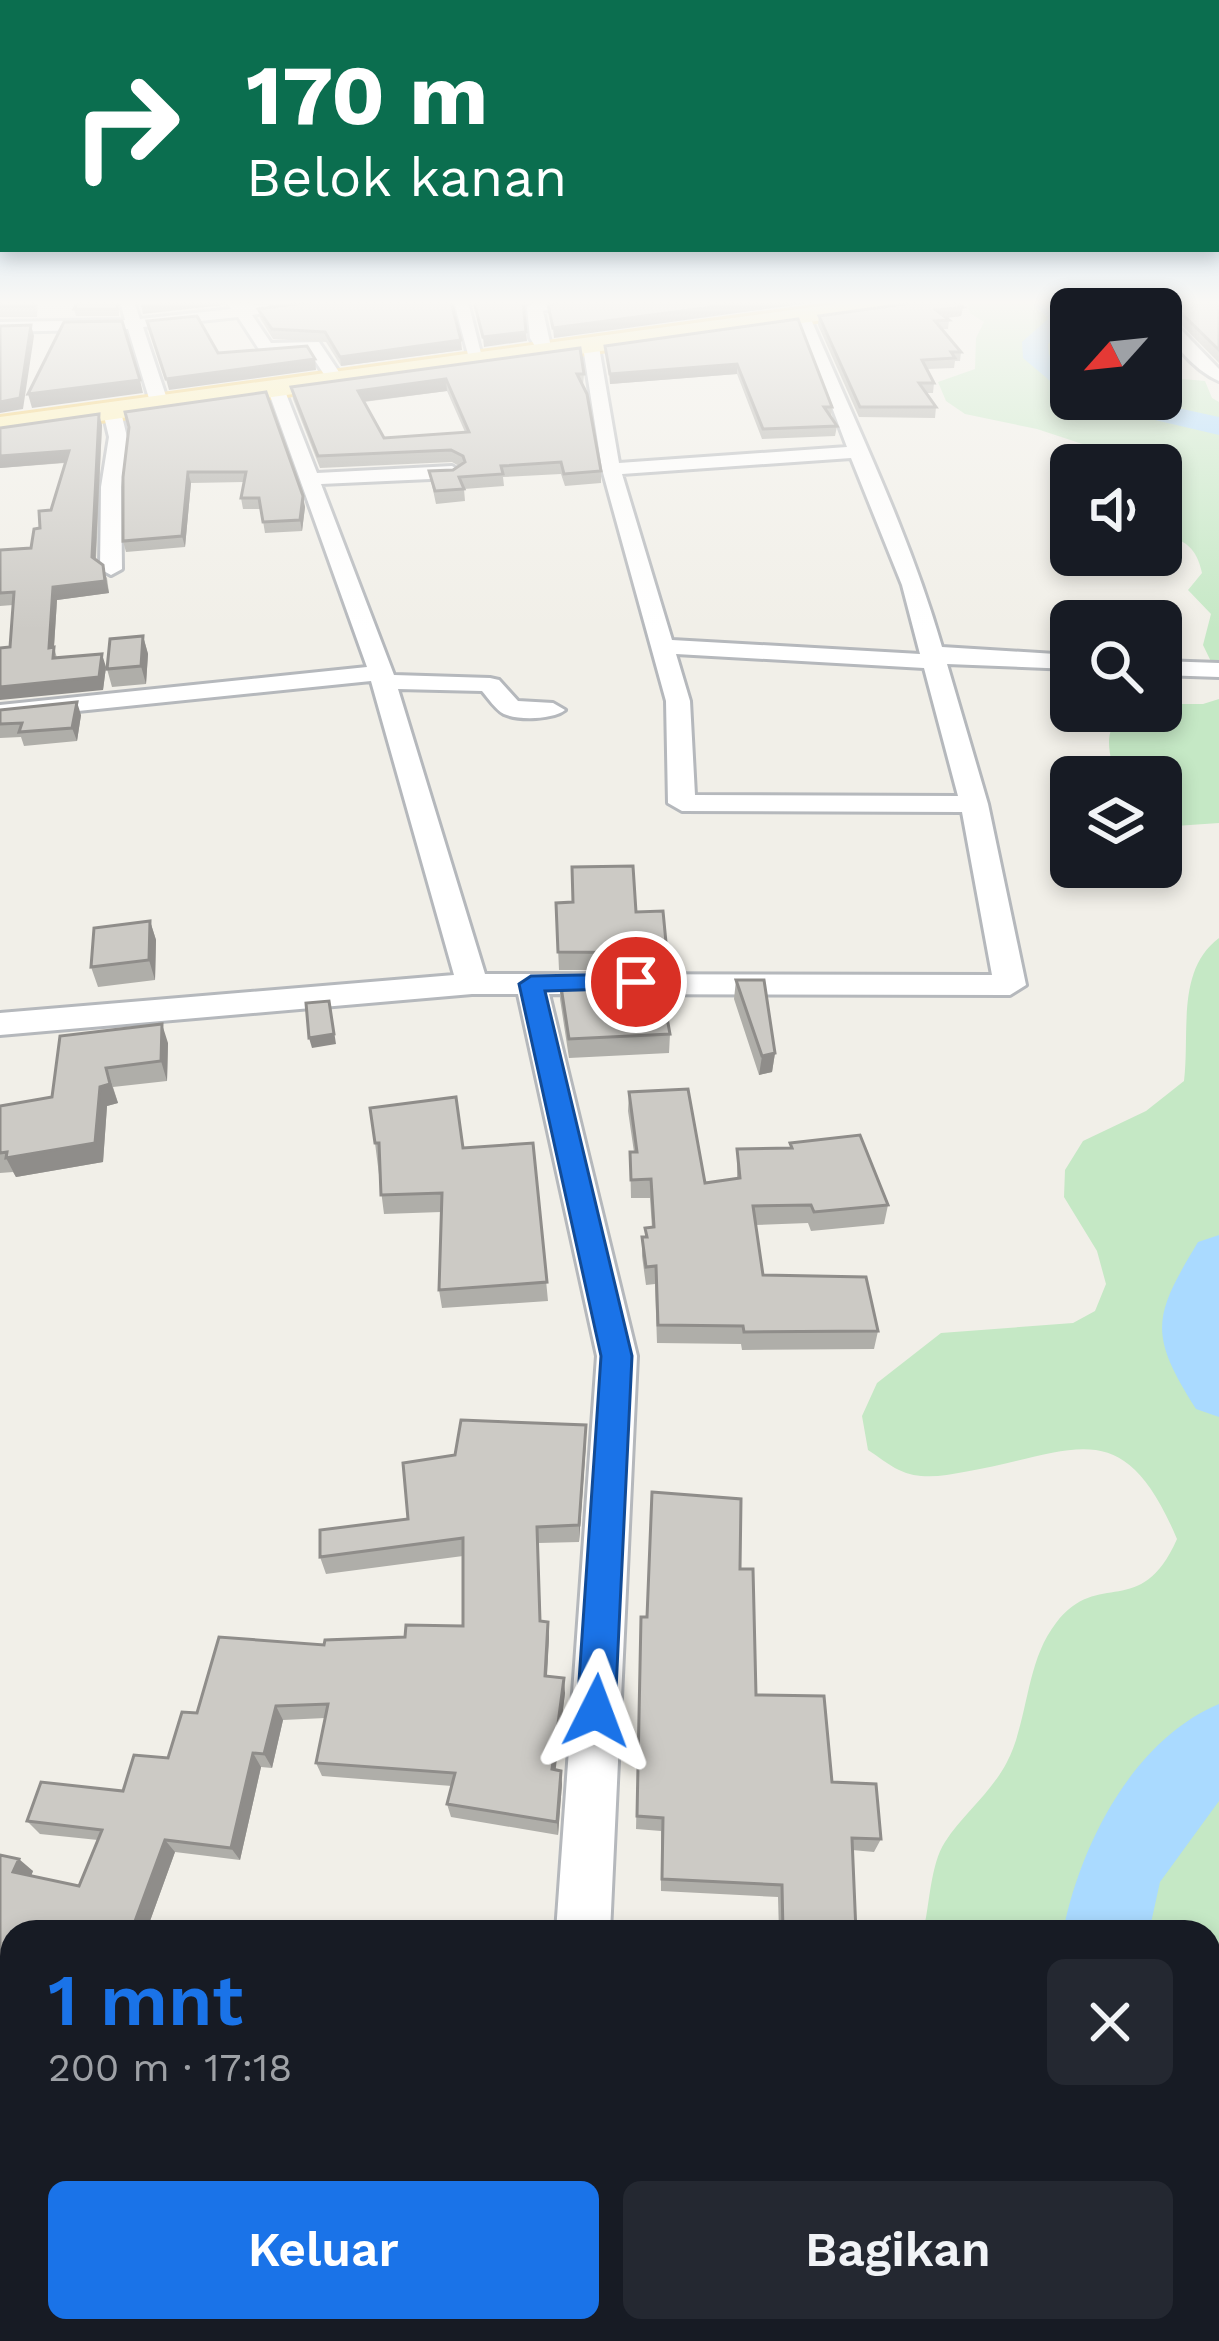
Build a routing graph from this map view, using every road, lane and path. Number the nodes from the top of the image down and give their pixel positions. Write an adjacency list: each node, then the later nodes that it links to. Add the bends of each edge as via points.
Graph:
1 (117, 411): 5 (main road)
2 (285, 411): 10 (street)
3 (602, 411): 8 (street)
4 (840, 411): 7 (street)
5 (112, 412): 6 (main road); 11 (street, via 118,437)
6 (0, 426)
7 (861, 452): 8 (street); 13 (street)
8 (611, 469): 12 (street)
9 (452, 472): 10 (street)
10 (312, 479): 17 (street)
11 (111, 569)
12 (662, 646): 13 (street); 20 (street, via 678,701 682,803)
13 (934, 658): 14 (street); 20 (street)
14 (1050, 661)
15 (1182, 669): 16 (street)
16 (1219, 670)
17 (382, 678): 18 (street, via 478,683 511,708); 19 (street); 22 (street)
18 (553, 710)
19 (0, 712)
20 (974, 803): 21 (street, via 1010,986)
21 (531, 984): 22 (street); 24 (street, via 616,1356)
22 (472, 985): 23 (street)
23 (0, 1024)
24 (584, 1920)

